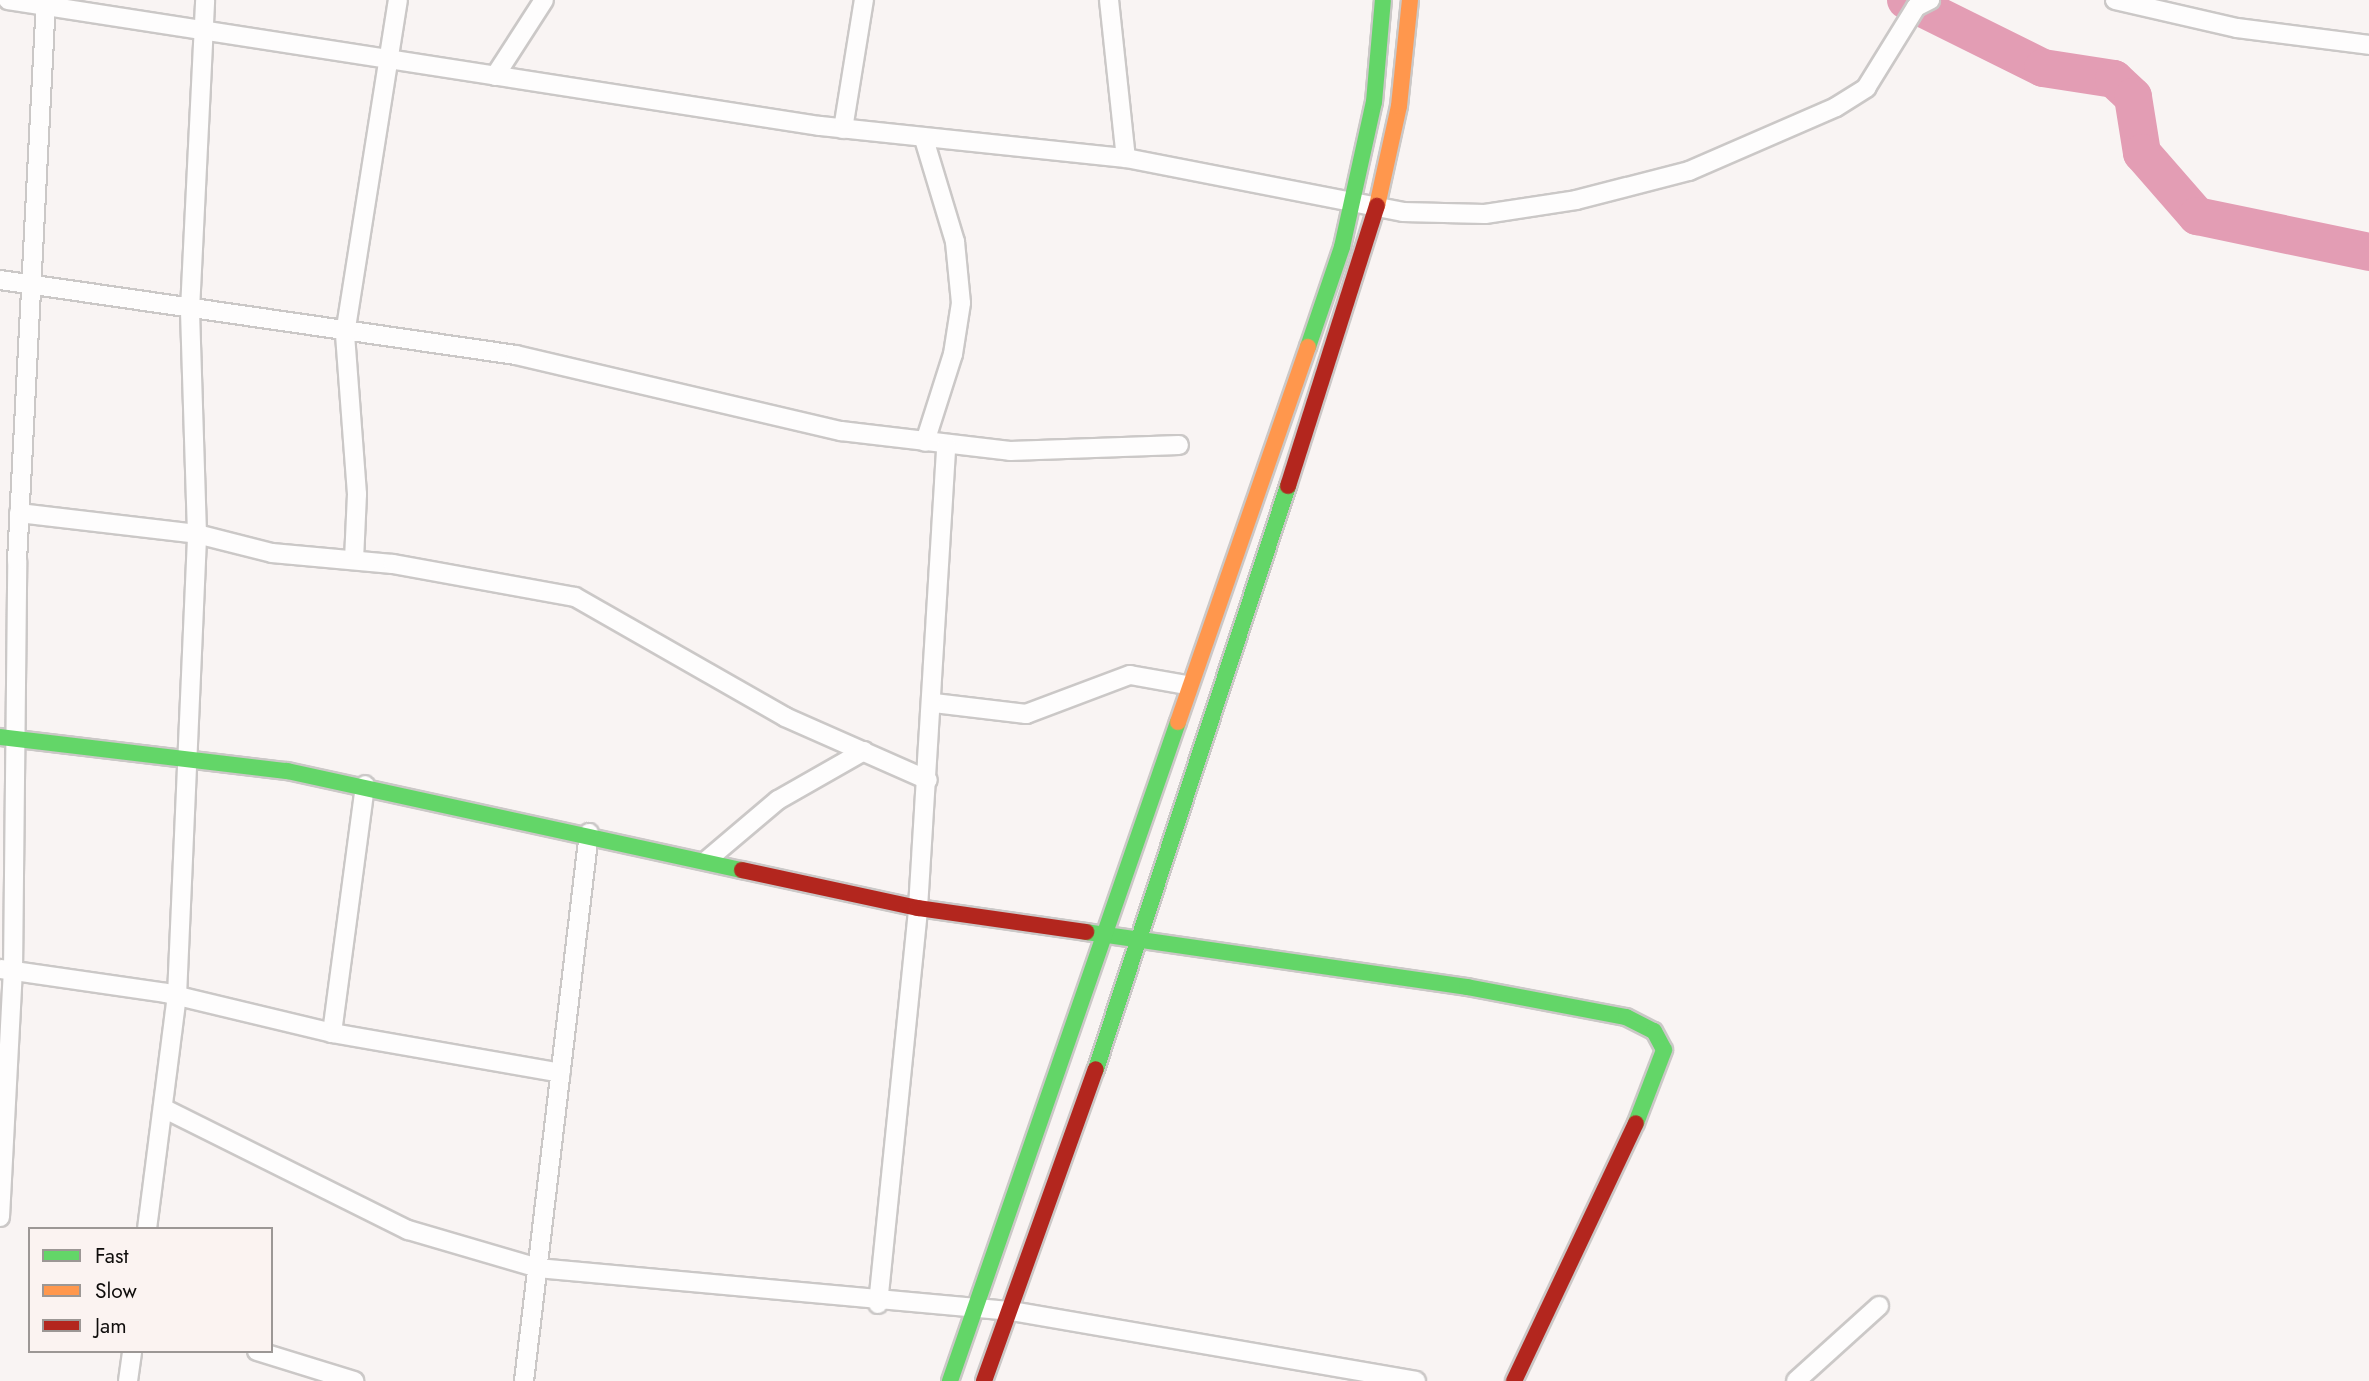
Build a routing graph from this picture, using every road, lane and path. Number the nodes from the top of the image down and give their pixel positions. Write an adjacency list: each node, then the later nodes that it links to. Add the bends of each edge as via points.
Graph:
1 (8, 0): 11 (street)
2 (205, 0): 12 (street)
3 (398, 0): 14 (street)
4 (544, 0): 15 (street)
5 (864, 0): 16 (street)
6 (1109, 0): 18 (street)
7 (1383, 0): 19 (main road, via 1374,102)
8 (1409, 0): 20 (main road)
9 (1930, 0): 20 (street, via 1916,7 1866,88 1689,172 1576,200 1485,214)
10 (2115, 0): 13 (street, via 2237,28)
11 (45, 3): 12 (street); 22 (street)
12 (202, 30): 14 (street); 23 (street)
13 (2369, 45)
14 (385, 58): 15 (street); 24 (street)
15 (495, 76): 16 (street)
16 (843, 129): 17 (street)
17 (924, 139): 18 (street); 25 (street, via 955,242 961,303 953,354)
18 (1126, 158): 19 (street)
19 (1354, 202): 20 (street); 31 (main road)
20 (1381, 207): 42 (main road, via 1216,698)
21 (0, 280): 22 (street)
22 (33, 285): 23 (street); 28 (street)
23 (190, 310): 24 (street); 29 (street)
24 (345, 334): 25 (street, via 516,355 718,406); 30 (street, via 357,494)
25 (925, 442): 26 (street)
26 (946, 445): 27 (street, via 1106,452); 32 (street)
27 (1179, 445)
28 (19, 513): 29 (street); 33 (street)
29 (197, 534): 30 (street, via 272,552); 35 (street)
30 (354, 560): 34 (street, via 575,597 785,717)
31 (1187, 685): 32 (street, via 1130,675 1026,714); 41 (main road)
32 (934, 703): 36 (street)
33 (6, 738): 35 (main road); 43 (street)
34 (864, 751): 36 (street); 39 (street, via 778,800)
35 (187, 757): 37 (main road); 44 (street)
36 (928, 780): 40 (street)
37 (365, 785): 38 (main road); 45 (street)
38 (589, 833): 39 (main road); 46 (street)
39 (707, 860): 40 (main road)
40 (918, 908): 41 (main road); 51 (street)
41 (1109, 934): 42 (main road); 53 (main road)
42 (1143, 937): 54 (main road); 63 (main road, via 1467,987 1626,1017 1654,1031 1664,1050 1658,1076)
43 (7, 970): 44 (street); 48 (street)
44 (177, 996): 45 (street); 47 (street)
45 (332, 1033): 46 (street)
46 (561, 1073): 50 (street)
47 (163, 1108): 49 (street); 50 (street, via 408,1230)
48 (0, 1217)
49 (147, 1227)
50 (538, 1268): 51 (street); 59 (street)
51 (877, 1304): 53 (street)
52 (1879, 1306): 64 (street)
53 (978, 1308): 54 (street); 60 (main road)
54 (1012, 1311): 61 (main road); 62 (street)
55 (132, 1353): 57 (street)
56 (263, 1353): 58 (street)
57 (128, 1381)
58 (354, 1381)
59 (524, 1381)
60 (950, 1381)
61 (984, 1381)
62 (1416, 1381)
63 (1514, 1381)
64 (1796, 1381)

